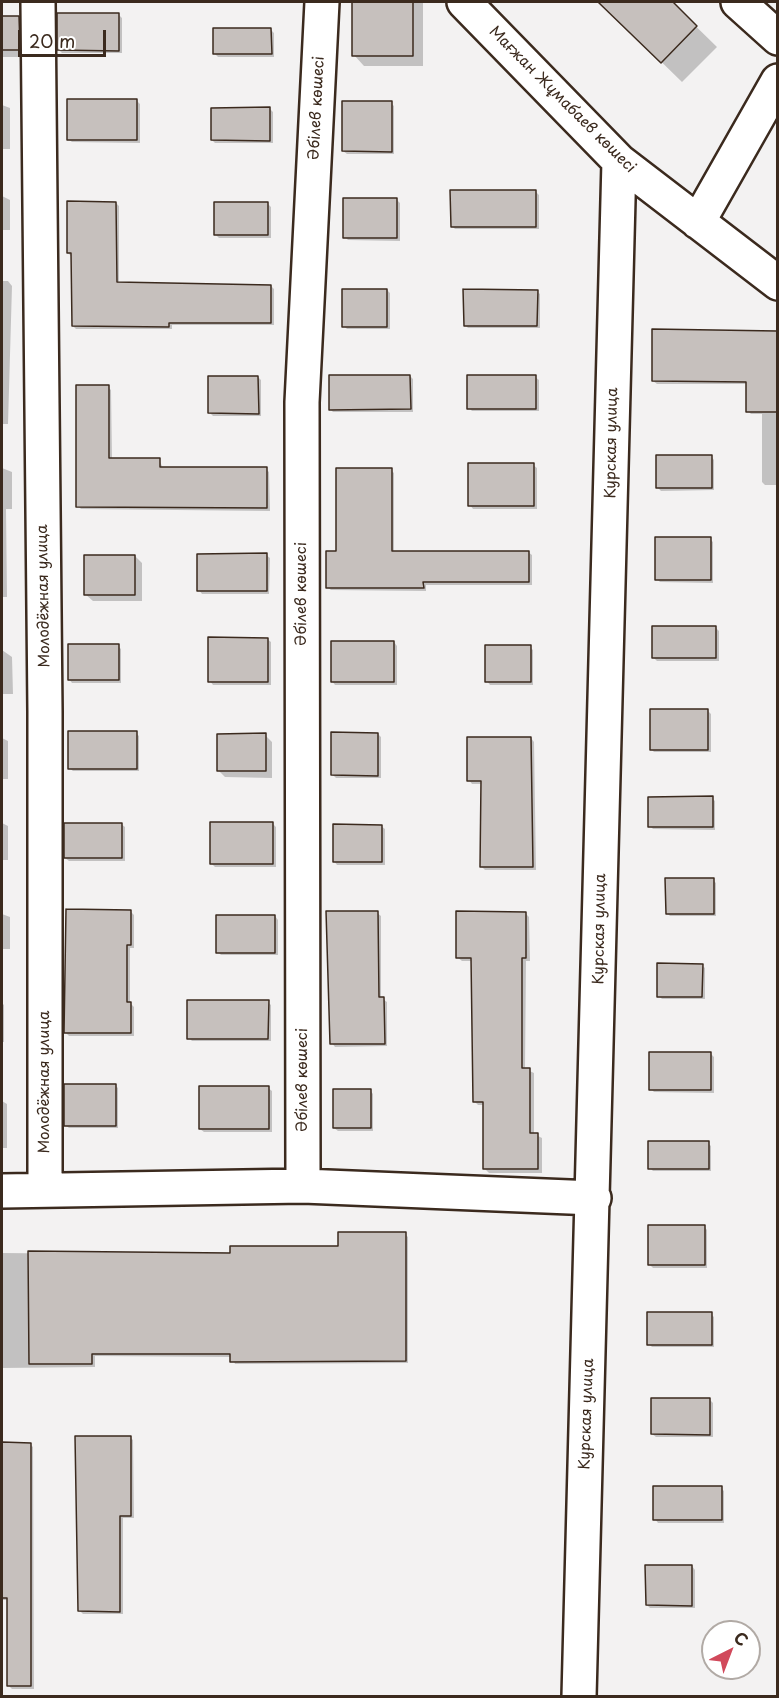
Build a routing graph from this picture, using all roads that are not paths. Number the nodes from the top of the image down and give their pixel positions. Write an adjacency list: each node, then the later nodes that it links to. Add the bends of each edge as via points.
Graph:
1 (38, 2): 11 (street, Молодёжная улица)
2 (322, 2): 10 (street, Әбілев көшесі, via 302,402)
3 (464, 2): 7 (street, Мағжан Жұмабаев көшесі)
4 (738, 2): 5 (street)
5 (777, 38)
6 (777, 81): 8 (street)
7 (619, 161): 8 (street, Мағжан Жұмабаев көшесі); 13 (street, Курская улица)
8 (698, 222): 9 (street, Мағжан Жұмабаев көшесі)
9 (777, 283)
10 (303, 1186): 11 (street); 13 (street)
11 (45, 1190): 12 (street)
12 (2, 1191)
13 (594, 1198): 14 (street, Курская улица)
14 (579, 1696)

